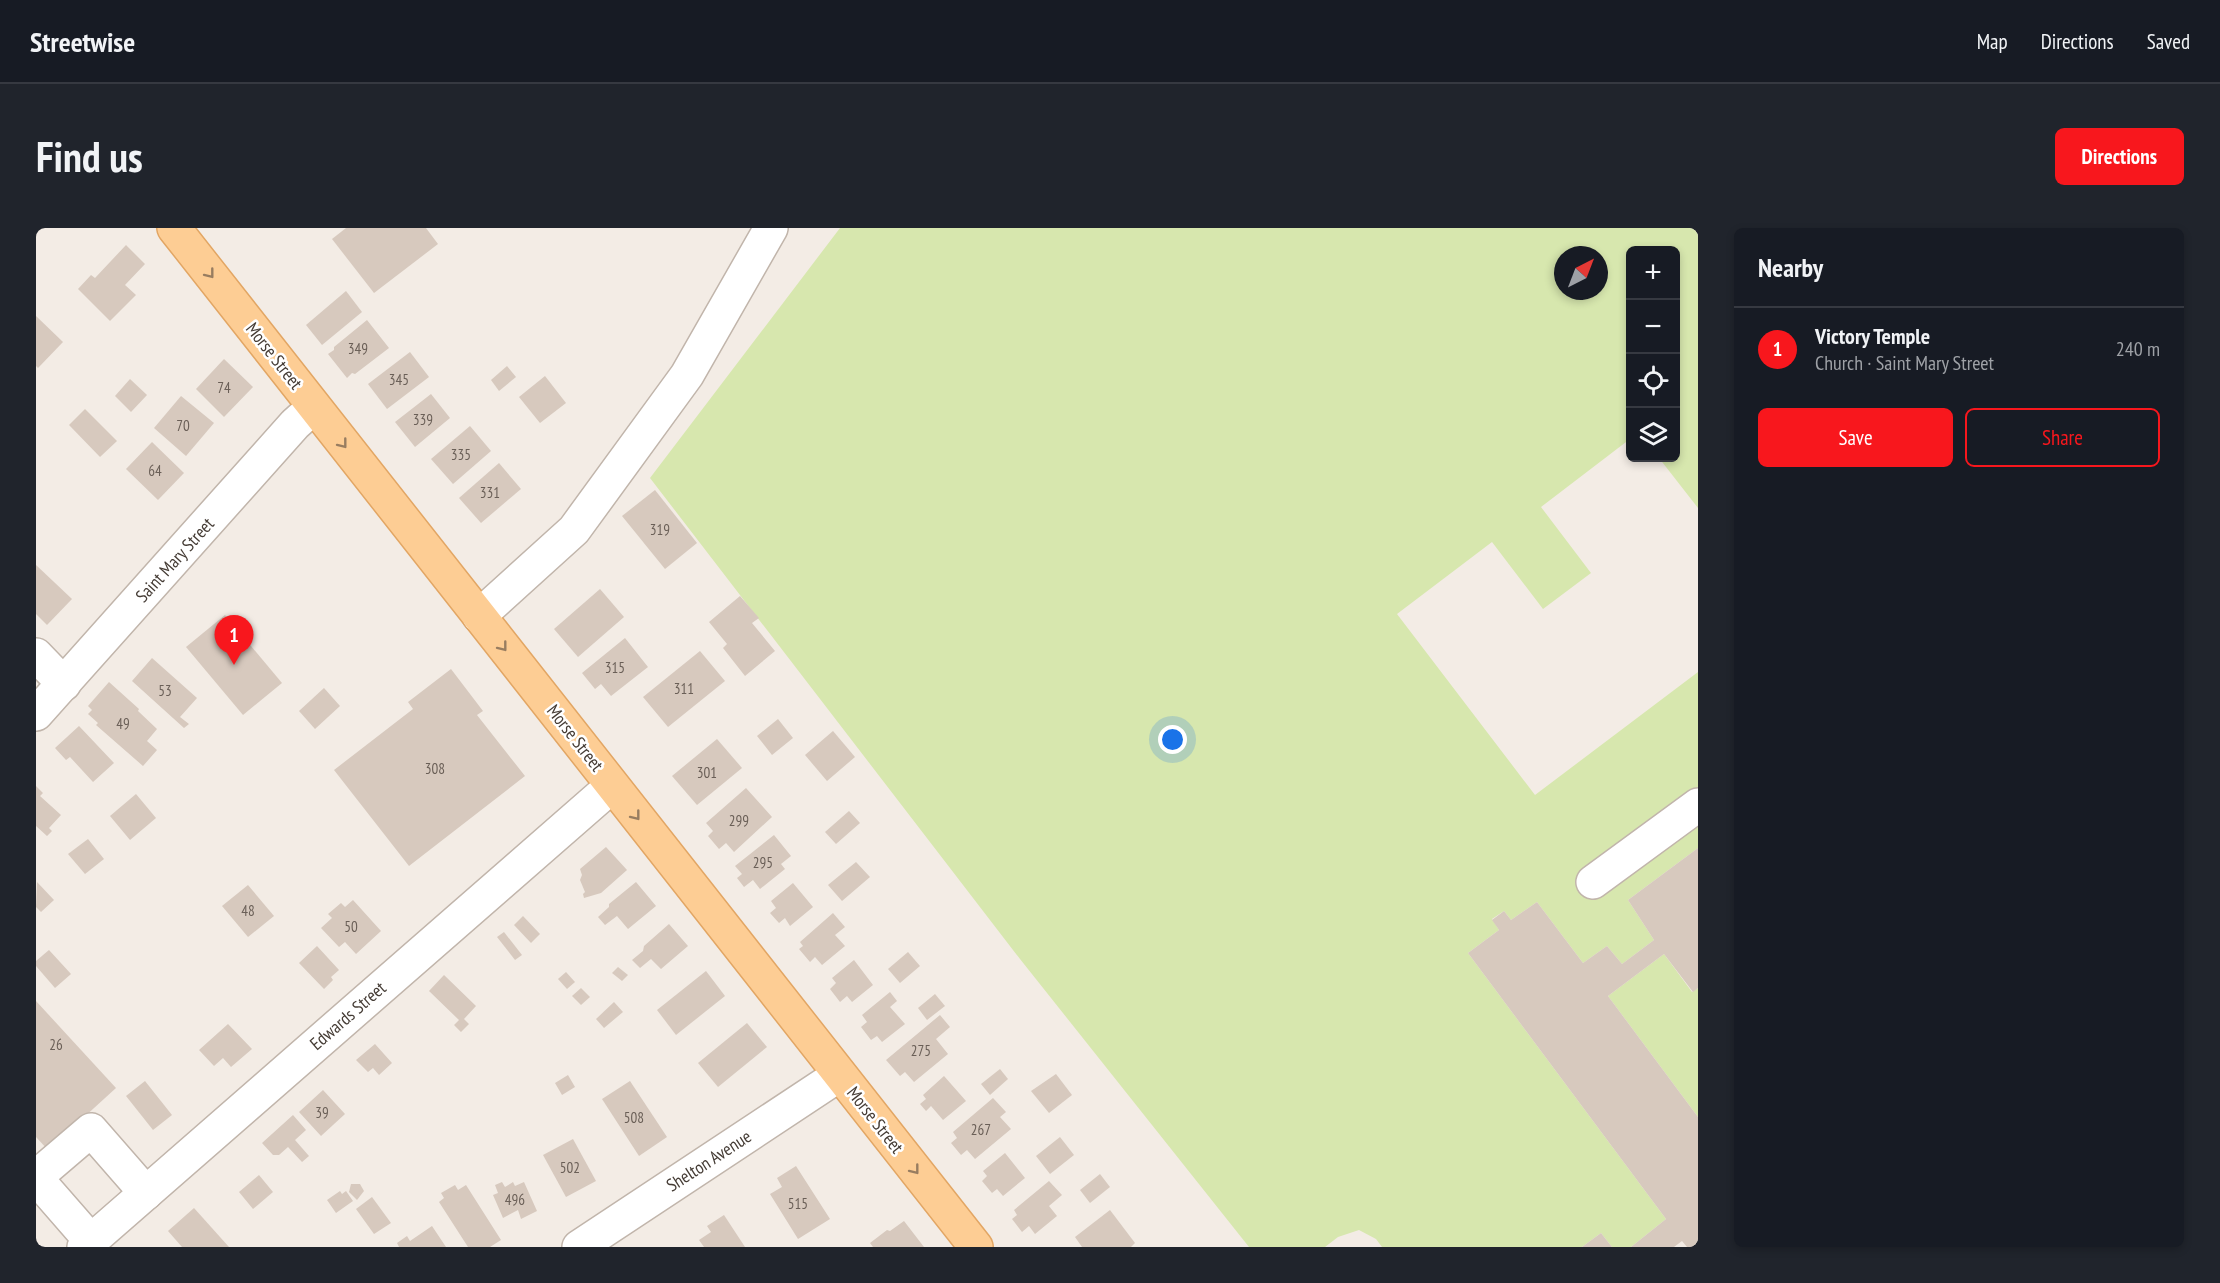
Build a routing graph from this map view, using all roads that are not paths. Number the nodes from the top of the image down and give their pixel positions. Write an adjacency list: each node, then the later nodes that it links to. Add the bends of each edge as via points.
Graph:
1 (174, 228): 3 (main road, Morse Street, one-way to 3)
2 (771, 228): 4 (street, via 687,375 574,530)
3 (314, 406): 4 (main road, Morse Street, one-way to 4); 6 (street, Saint Mary Street)
4 (478, 616): 8 (main road, Morse Street, one-way to 8)
5 (36, 655): 6 (street)
6 (64, 684): 7 (street, Saint Mary Street)
7 (36, 714)
8 (612, 786): 11 (main road, Morse Street, one-way to 11); 13 (street, Edwards Street)
9 (1698, 805): 10 (street)
10 (1593, 882)
11 (839, 1075): 15 (street, Shelton Avenue); 16 (main road, Morse Street, one-way to 16)
12 (36, 1177): 13 (street, via 91,1130); 14 (street)
13 (146, 1193): 14 (street, Edwards Street)
14 (87, 1244)
15 (579, 1247)
16 (976, 1247)

